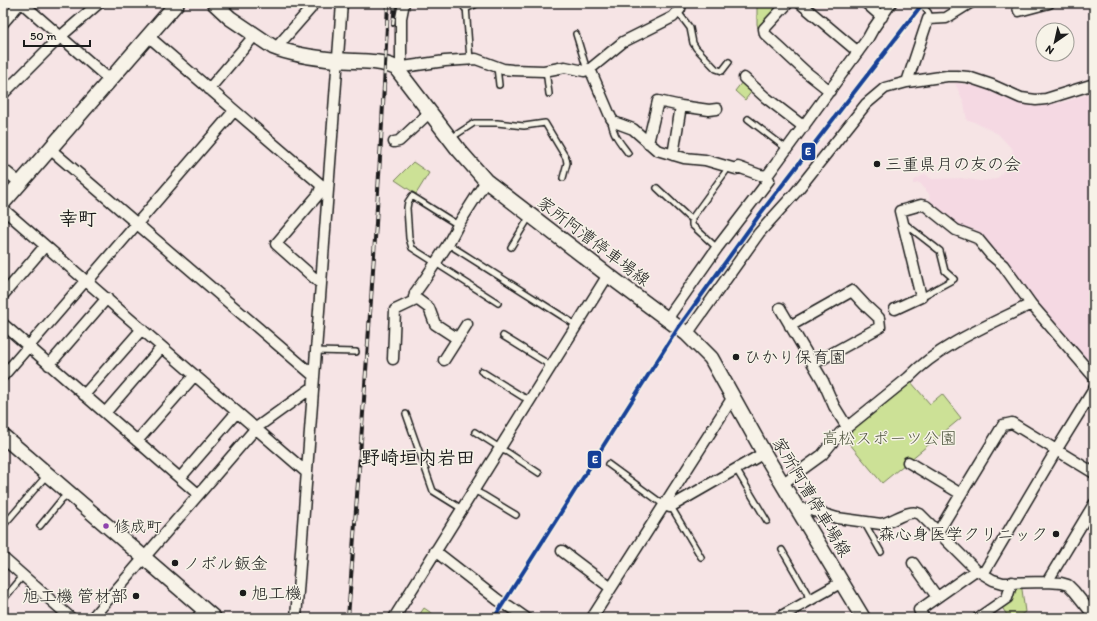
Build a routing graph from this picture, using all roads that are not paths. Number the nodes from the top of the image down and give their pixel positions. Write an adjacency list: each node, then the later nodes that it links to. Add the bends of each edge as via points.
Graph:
1 (21, 3): 20 (street); 23 (street)
2 (99, 3): 23 (street)
3 (177, 3): 24 (main road)
4 (214, 3): 22 (main road)
5 (342, 3): 27 (street)
6 (404, 3): 31 (street, via 401,18 401,62)
7 (788, 3): 40 (street, via 764,29 765,34)
8 (800, 3): 26 (street)
9 (866, 3): 18 (street)
10 (892, 3): 18 (street)
11 (970, 3): 19 (street, via 946,18)
12 (1017, 3): 13 (street, via 1019,11)
13 (1049, 3)
14 (469, 5): 28 (lane)
15 (923, 6): 19 (lane)
16 (311, 8): 25 (street)
17 (680, 8): 29 (lane, via 696,48 716,69 722,71); 33 (street, via 673,16 623,42)
18 (882, 17): 26 (street)
19 (931, 19): 36 (street, via 928,19)
20 (3, 23)
21 (576, 34): 33 (lane)
22 (255, 35): 25 (main road); 39 (street)
23 (60, 36): 35 (street); 41 (street)
24 (148, 36): 35 (main road); 39 (street)
25 (276, 48): 27 (main road, via 290,53)
26 (858, 52): 40 (street)
27 (337, 60): 31 (main road, via 386,63); 63 (street)
28 (470, 60): 30 (street, via 476,59); 31 (street)
29 (728, 62)
30 (497, 67): 32 (street, via 512,70); 38 (lane)
31 (396, 68): 46 (main road, 家所阿漕停車場線)
32 (546, 70): 33 (street, via 565,67); 42 (lane)
33 (588, 70): 47 (street)
34 (744, 78): 49 (street)
35 (110, 80): 53 (main road)
36 (907, 82): 37 (street, via 947,76 968,77 1021,98 1036,100); 94 (street, via 885,88 866,104 796,192 759,233)
37 (1094, 84)
38 (499, 85)
39 (209, 89): 45 (street)
40 (830, 91): 49 (street)
41 (3, 94)
42 (549, 94)
43 (681, 106): 44 (street); 52 (street, via 658,101); 56 (street)
44 (718, 109)
45 (234, 111): 63 (street); 70 (street)
46 (429, 113): 50 (main road, 家所阿漕停車場線); 51 (street, via 400,142)
47 (611, 118): 52 (street, via 614,122 633,129); 55 (lane, via 614,134)
48 (748, 119): 54 (lane)
49 (804, 127): 54 (street)
50 (450, 139): 60 (lane, via 474,124 524,126 545,123 566,158); 61 (main road, 家所阿漕停車場線)
51 (394, 142)
52 (648, 143): 56 (street, via 657,150)
53 (50, 149): 62 (main road); 70 (street)
54 (787, 149): 59 (street)
55 (628, 153)
56 (673, 155): 57 (street)
57 (729, 167): 59 (street, via 738,167); 68 (lane)
58 (3, 169): 62 (street)
59 (767, 176): 75 (street, via 769,180)
60 (563, 178)
61 (486, 181): 67 (main road, 家所阿漕停車場線); 71 (street)
62 (20, 183): 65 (main road)
63 (325, 188): 79 (street); 79 (street, via 276,244)
64 (657, 188): 68 (lane)
65 (3, 203)
66 (3, 210): 73 (street)
67 (531, 215): 74 (lane); 77 (main road, 家所阿漕停車場線)
68 (692, 218): 75 (lane, via 692,225)
69 (903, 222): 82 (street); 82 (lane, via 940,251 945,271 954,279); 85 (street, via 900,210 926,206 956,230 977,238 1003,265)
70 (137, 224): 78 (street); 109 (street)
71 (458, 225): 72 (street); 76 (lane, via 412,196 408,202 409,238 412,248)
72 (448, 244): 76 (street); 91 (lane)
73 (45, 246): 78 (street); 80 (street)
74 (511, 247)
75 (717, 248): 88 (street)
76 (435, 264): 81 (street); 84 (lane)
77 (608, 275): 88 (main road, 家所阿漕停車場線); 91 (street)
78 (87, 281): 83 (street); 97 (street)
79 (321, 284): 99 (street)
80 (3, 295)
81 (414, 297): 96 (street, via 429,308 435,324); 101 (street, via 414,301 394,306)
82 (922, 297): 87 (street)
83 (107, 298): 93 (street); 104 (street)
84 (498, 303)
85 (1031, 304): 110 (street); 119 (street, via 952,344)
86 (780, 308): 92 (street)
87 (895, 309)
88 (667, 319): 94 (main road, 家所阿漕停車場線)
89 (3, 324): 97 (street)
90 (467, 324): 96 (street)
91 (576, 325): 105 (street)
92 (790, 326): 103 (street); 103 (street, via 852,291 879,318 880,327)
93 (142, 329): 98 (street); 113 (street)
94 (687, 334): 114 (main road, 家所阿漕停車場線, via 711,358)
95 (503, 336): 105 (lane, via 545,362)
96 (458, 339): 102 (street)
97 (28, 347): 104 (street); 108 (street)
98 (162, 347): 107 (street); 117 (street)
99 (316, 351): 100 (lane); 109 (street)
100 (356, 352)
101 (393, 359)
102 (444, 360)
103 (813, 364): 119 (street)
104 (50, 365): 113 (street)
105 (550, 368): 115 (street)
106 (481, 371): 115 (lane)
107 (194, 375): 116 (street); 123 (street)
108 (3, 376)
109 (314, 376): 111 (street)
110 (1094, 377)
111 (313, 387): 120 (street); 130 (street)
112 (1094, 389): 125 (street)
113 (84, 395): 117 (street)
114 (733, 397): 126 (main road, 家所阿漕停車場線); 141 (street)
115 (530, 399): 124 (street)
116 (237, 412): 120 (street); 134 (street)
117 (105, 413): 123 (street)
118 (406, 414): 143 (lane, via 433,491)
119 (847, 427): 135 (street, via 822,455)
120 (256, 428): 130 (street); 138 (street)
121 (475, 432): 124 (lane)
122 (3, 436): 133 (main road)
123 (137, 441): 134 (street)
124 (499, 448): 131 (lane); 136 (street)
125 (1056, 449): 132 (street); 139 (street, via 1012,423 1003,425); 158 (street)
126 (764, 453): 129 (street); 135 (main road, 家所阿漕停車場線)
127 (908, 462): 139 (street)
128 (608, 464): 141 (lane)
129 (736, 469): 141 (street); 145 (lane)
130 (306, 472): 171 (street)
131 (540, 473)
132 (1094, 473)
133 (48, 475): 137 (main road); 147 (lane)
134 (180, 478): 138 (street)
135 (782, 484): 142 (main road, 家所阿漕停車場線)
136 (473, 490): 143 (street); 144 (lane)
137 (70, 494): 148 (lane); 156 (main road)
138 (198, 494): 156 (street)
139 (961, 494): 149 (street)
140 (1094, 504): 162 (street)
141 (667, 506): 154 (lane, via 673,510); 163 (street)
142 (797, 508): 146 (street, via 837,518); 160 (main road, 家所阿漕停車場線)
143 (462, 509): 151 (street)
144 (516, 515)
145 (767, 521)
146 (864, 521): 149 (street, via 888,523 913,512 920,514); 153 (lane)
147 (3, 526)
148 (40, 526)
149 (938, 532): 158 (street)
150 (782, 550): 166 (lane)
151 (436, 551): 172 (street); 173 (street, via 498,600)
152 (562, 551): 163 (street)
153 (881, 552)
154 (701, 557)
155 (3, 558): 159 (street)
156 (144, 558): 167 (main road); 170 (street)
157 (913, 563): 164 (street)
158 (979, 572): 161 (street, via 993,580); 164 (street)
159 (23, 576): 165 (lane); 169 (street)
160 (842, 582): 166 (street); 176 (main road, 家所阿漕停車場線)
161 (1012, 582): 162 (street); 178 (street, via 1007,598)
162 (1047, 582): 168 (street, via 1068,585)
163 (611, 588): 174 (street)
164 (937, 597): 177 (street, via 919,610)
165 (3, 600)
166 (809, 601): 175 (street)
167 (205, 615)
168 (1094, 616)
169 (71, 618)
170 (92, 618)
171 (296, 618)
172 (394, 618)
173 (526, 618)
174 (592, 618)
175 (778, 618)
176 (864, 618)
177 (924, 618)
178 (978, 618)

